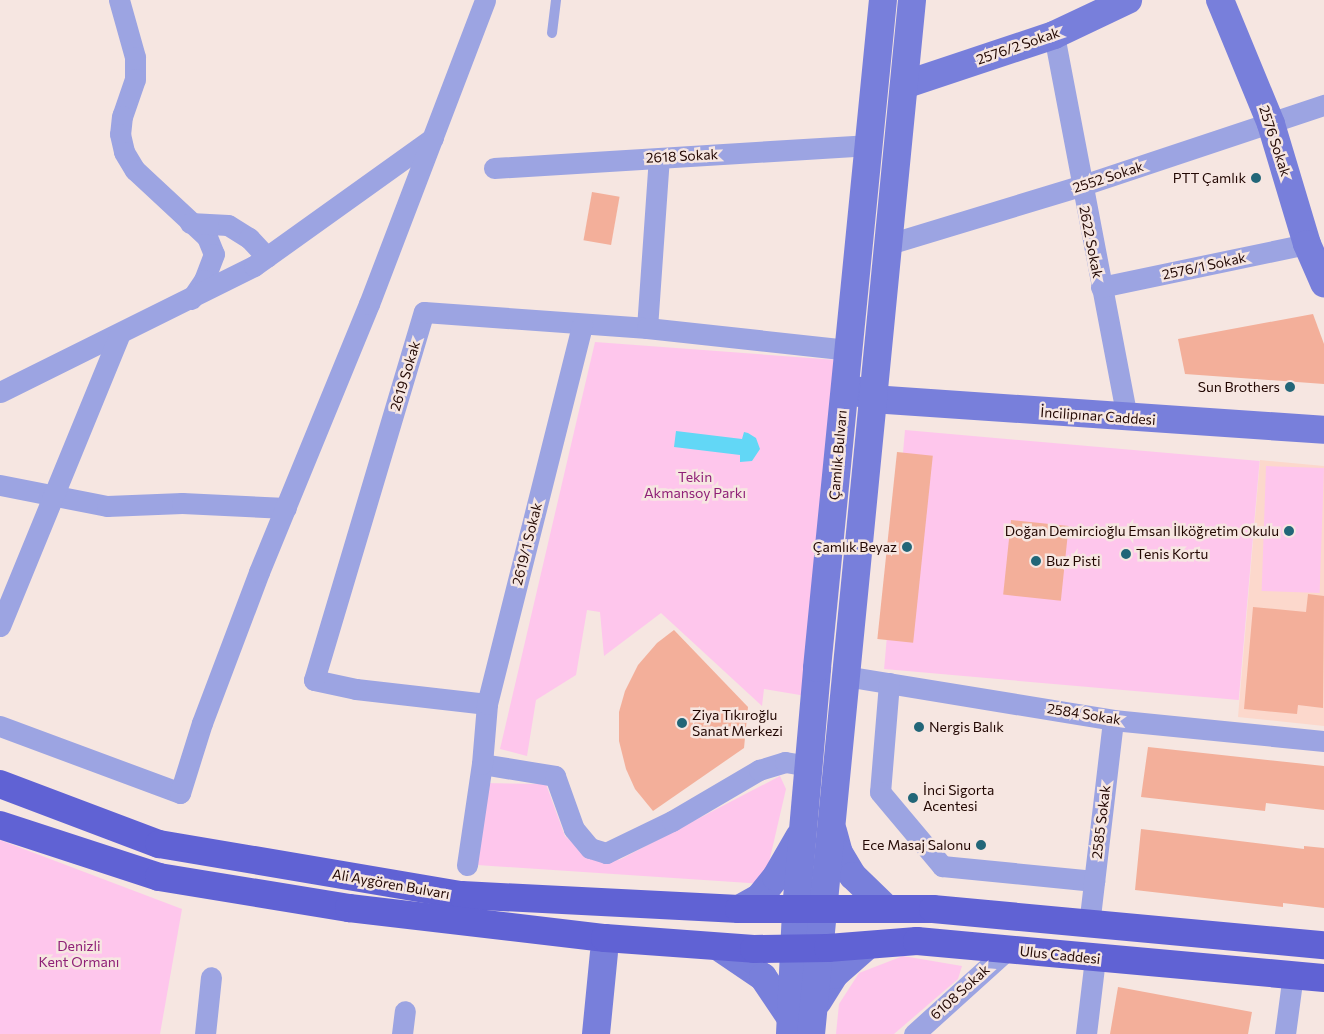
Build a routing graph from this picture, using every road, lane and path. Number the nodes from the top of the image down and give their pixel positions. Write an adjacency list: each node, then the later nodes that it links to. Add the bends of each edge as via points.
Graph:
1 (119, 0): 18 (street, via 135,57 136,79 122,116 120,134 124,152 135,170)
2 (485, 0): 13 (street)
3 (556, 0): 8 (lane)
4 (883, 0): 14 (main road, Çamlık Bulvarı)
5 (912, 0): 10 (main road)
6 (1128, 0): 9 (main road, 2576/2 Sokak)
7 (1220, 0): 12 (main road, 2576 Sokak)
8 (552, 33)
9 (1054, 35): 10 (main road, 2576/2 Sokak); 17 (street, 2622 Sokak)
10 (904, 85): 19 (main road)
11 (1324, 105): 12 (street, 2552 Sokak)
12 (1271, 124): 17 (street, 2552 Sokak); 20 (main road, 2576 Sokak)
13 (433, 138): 21 (street); 35 (street)
14 (870, 146): 15 (street, 2618 Sokak); 28 (main road, Çamlık Bulvarı)
15 (659, 158): 16 (street, 2618 Sokak); 26 (street)
16 (494, 168)
17 (1080, 186): 19 (street, 2552 Sokak); 23 (street, 2622 Sokak)
18 (190, 223): 21 (street, via 228,225); 24 (street, via 207,237 214,254 204,280)
19 (889, 244): 30 (main road)
20 (1308, 244): 22 (main road, 2576 Sokak); 23 (street, 2576/1 Sokak)
21 (267, 257): 24 (street)
22 (1324, 283)
23 (1101, 287): 31 (street, 2622 Sokak)
24 (191, 299): 27 (street)
25 (582, 325): 26 (street, 2619 Sokak); 39 (street, 2619/1 Sokak); 39 (street, 2619 Sokak, via 424,312 314,680 356,689)
26 (647, 328): 28 (street, 2619 Sokak)
27 (120, 334): 29 (street); 34 (street)
28 (848, 350): 30 (main road, via 855,389 862,396); 44 (main road, Çamlık Bulvarı)
29 (0, 392)
30 (882, 392): 31 (main road, İncilipınar Caddesi); 37 (main road)
31 (1127, 418): 32 (main road, İncilipınar Caddesi)
32 (1324, 430)
33 (0, 485): 34 (street)
34 (54, 496): 35 (street, via 107,506 182,503); 36 (street)
35 (286, 508): 41 (street, via 206,714 180,793)
36 (0, 626)
37 (845, 676): 38 (street, 2584 Sokak); 47 (main road)
38 (889, 683): 40 (street, 2584 Sokak); 50 (street, via 880,792 942,866)
39 (487, 704): 43 (street, 2619/1 Sokak)
40 (1113, 720): 42 (street, 2584 Sokak); 50 (street, 2585 Sokak)
41 (0, 726)
42 (1324, 741)
43 (482, 764): 44 (street, via 556,776 574,829 590,848 606,853 672,821 759,770 785,762); 49 (street, 2619/1 Sokak)
44 (809, 766): 48 (main road, Çamlık Bulvarı)
45 (0, 784): 52 (main road, Ali Aygören Bulvarı, via 159,844 462,895)
46 (0, 825): 58 (main road, Ali Aygören Bulvarı, via 159,877 359,909)
47 (831, 825): 51 (main road, via 839,853 853,876); 54 (main road)
48 (804, 827): 52 (main road, via 776,877 759,898); 53 (main road, Çamlık Bulvarı)
49 (467, 864)
50 (1094, 881): 55 (street, 2585 Sokak)
51 (886, 908): 54 (main road); 55 (main road, via 933,909)
52 (739, 909): 53 (main road, Ali Aygören Bulvarı)
53 (796, 910): 54 (main road); 59 (main road, Çamlık Bulvarı)
54 (823, 910): 59 (main road)
55 (1089, 925): 57 (main road)
56 (868, 945): 59 (main road, Ulus Caddesi); 60 (main road, Ulus Caddesi, via 917,941); 67 (main road, via 834,975)
57 (1324, 945)
58 (720, 948): 59 (main road, Ali Aygören Bulvarı); 67 (main road, via 763,976)
59 (808, 948): 67 (main road)
60 (1007, 950): 62 (main road, Ulus Caddesi); 71 (street, 6108 Sokak)
61 (604, 953): 70 (main road)
62 (1095, 959): 63 (main road, Ulus Caddesi); 72 (street)
63 (1293, 974): 65 (main road, Ulus Caddesi); 73 (street)
64 (211, 977): 68 (street)
65 (1324, 978)
66 (404, 1010): 69 (street)
67 (802, 1025)
68 (205, 1034)
69 (402, 1034)
70 (596, 1034)
71 (914, 1034)
72 (1086, 1034)
73 (1286, 1034)

